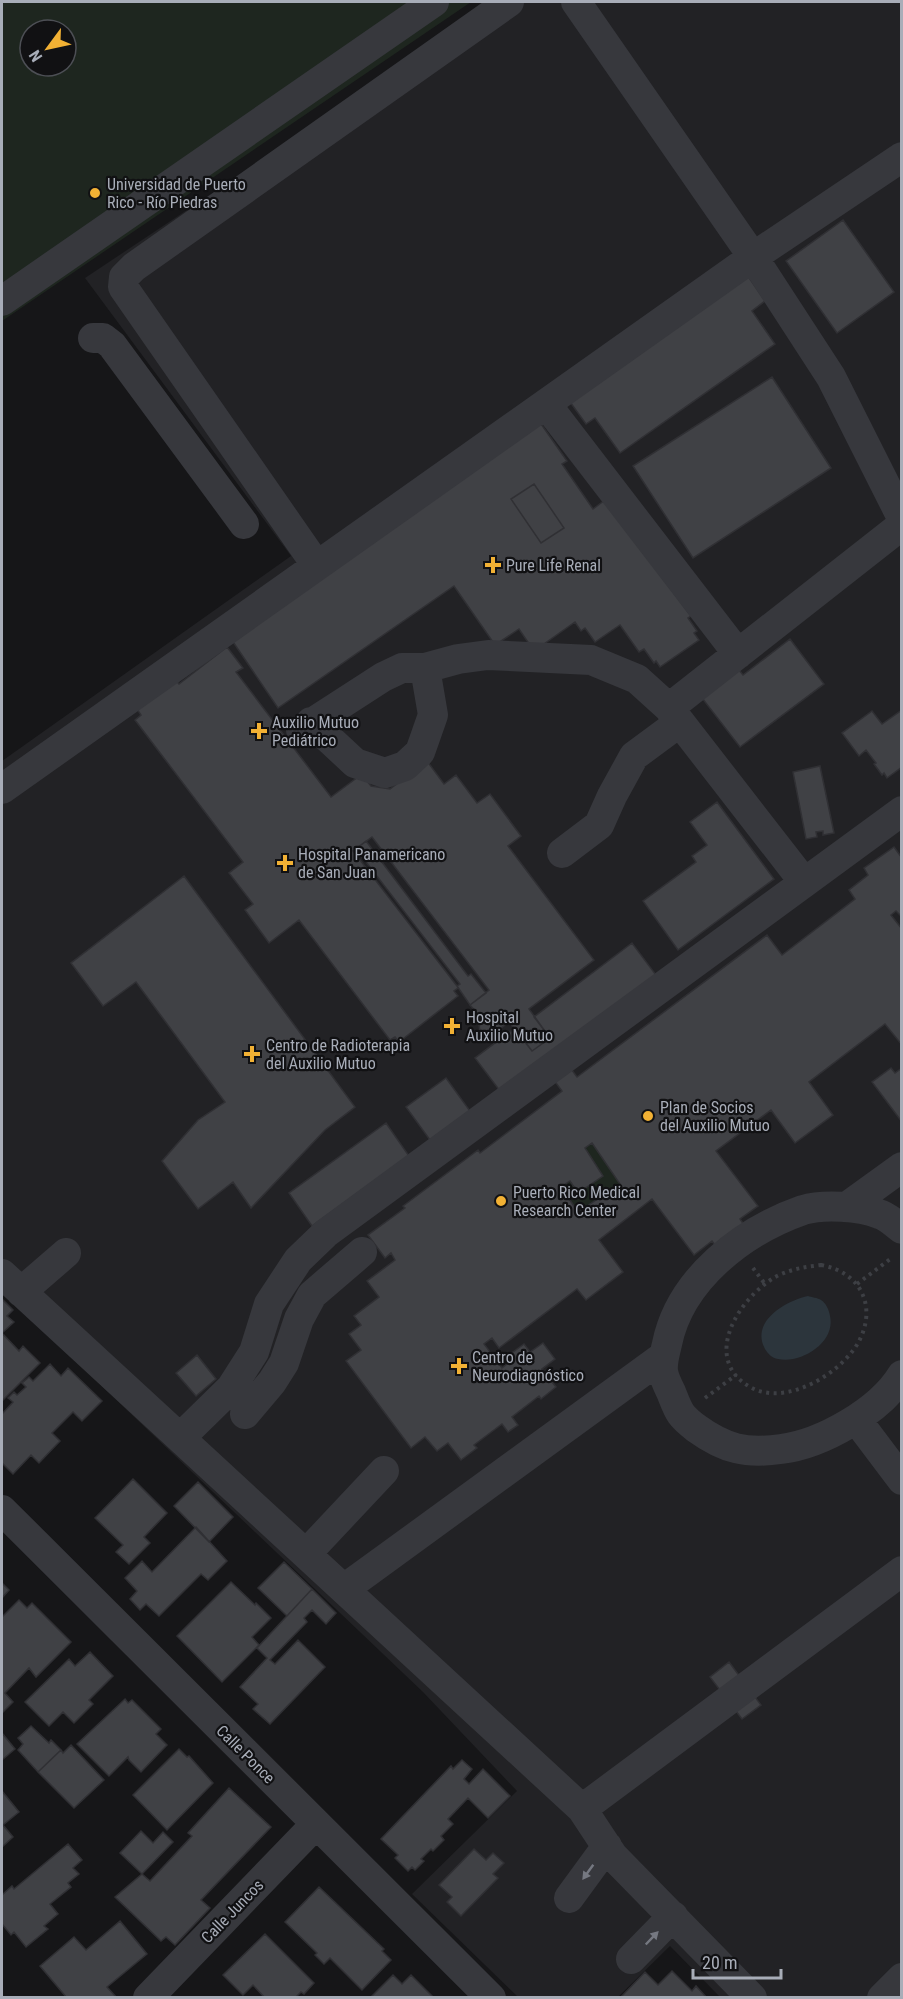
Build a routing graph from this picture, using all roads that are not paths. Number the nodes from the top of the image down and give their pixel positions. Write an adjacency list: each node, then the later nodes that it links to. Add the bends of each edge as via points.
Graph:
1 (434, 2): 6 (street)
2 (509, 2): 12 (street, via 124,277 123,288)
3 (576, 2): 5 (street)
4 (902, 158): 5 (street)
5 (753, 257): 8 (street); 9 (street, via 831,377)
6 (2, 301)
7 (93, 338): 10 (street, via 103,338 112,345)
8 (546, 404): 12 (street); 13 (street)
9 (902, 518)
10 (244, 524)
11 (902, 525): 13 (street)
12 (317, 566): 16 (street)
13 (738, 654): 15 (street)
14 (425, 668): 14 (street, via 402,668 306,726 355,763 385,774 405,766 420,752 433,715); 15 (street, via 488,655 591,660 637,679)
15 (675, 715): 18 (street, via 634,756 599,825); 19 (street)
16 (2, 789)
17 (902, 811): 19 (street)
18 (562, 853)
19 (804, 882): 30 (street, via 326,1233 298,1260 269,1304 254,1352 231,1388)
20 (902, 1167): 21 (street)
21 (848, 1206): 22 (street, via 881,1214); 26 (street, via 805,1210 735,1245 682,1301 670,1328)
22 (902, 1229)
23 (362, 1252): 28 (street, via 312,1295 299,1318 284,1363)
24 (66, 1253): 25 (street)
25 (11, 1283): 30 (street)
26 (664, 1356): 29 (street, via 663,1372 680,1416 716,1443 756,1452 794,1447 832,1434); 37 (street)
27 (902, 1376): 29 (street)
28 (245, 1414)
29 (862, 1414): 31 (street); 33 (street)
30 (180, 1438): 35 (street)
31 (902, 1450)
32 (384, 1471): 35 (street)
33 (902, 1480)
34 (2, 1510): 39 (street, Calle Ponce)
35 (306, 1554): 37 (street)
36 (902, 1571): 38 (street)
37 (344, 1589): 38 (street)
38 (582, 1809): 40 (street)
39 (316, 1824): 45 (street, Calle Juncos); 46 (street, Calle Ponce)
40 (607, 1846): 41 (street, one-way to 41); 42 (street)
41 (568, 1898)
42 (673, 1916): 43 (street, one-way to 42); 47 (street)
43 (631, 1959)
44 (902, 1978): 48 (street)
45 (148, 1998)
46 (491, 1998)
47 (752, 1998)
48 (882, 1998)

